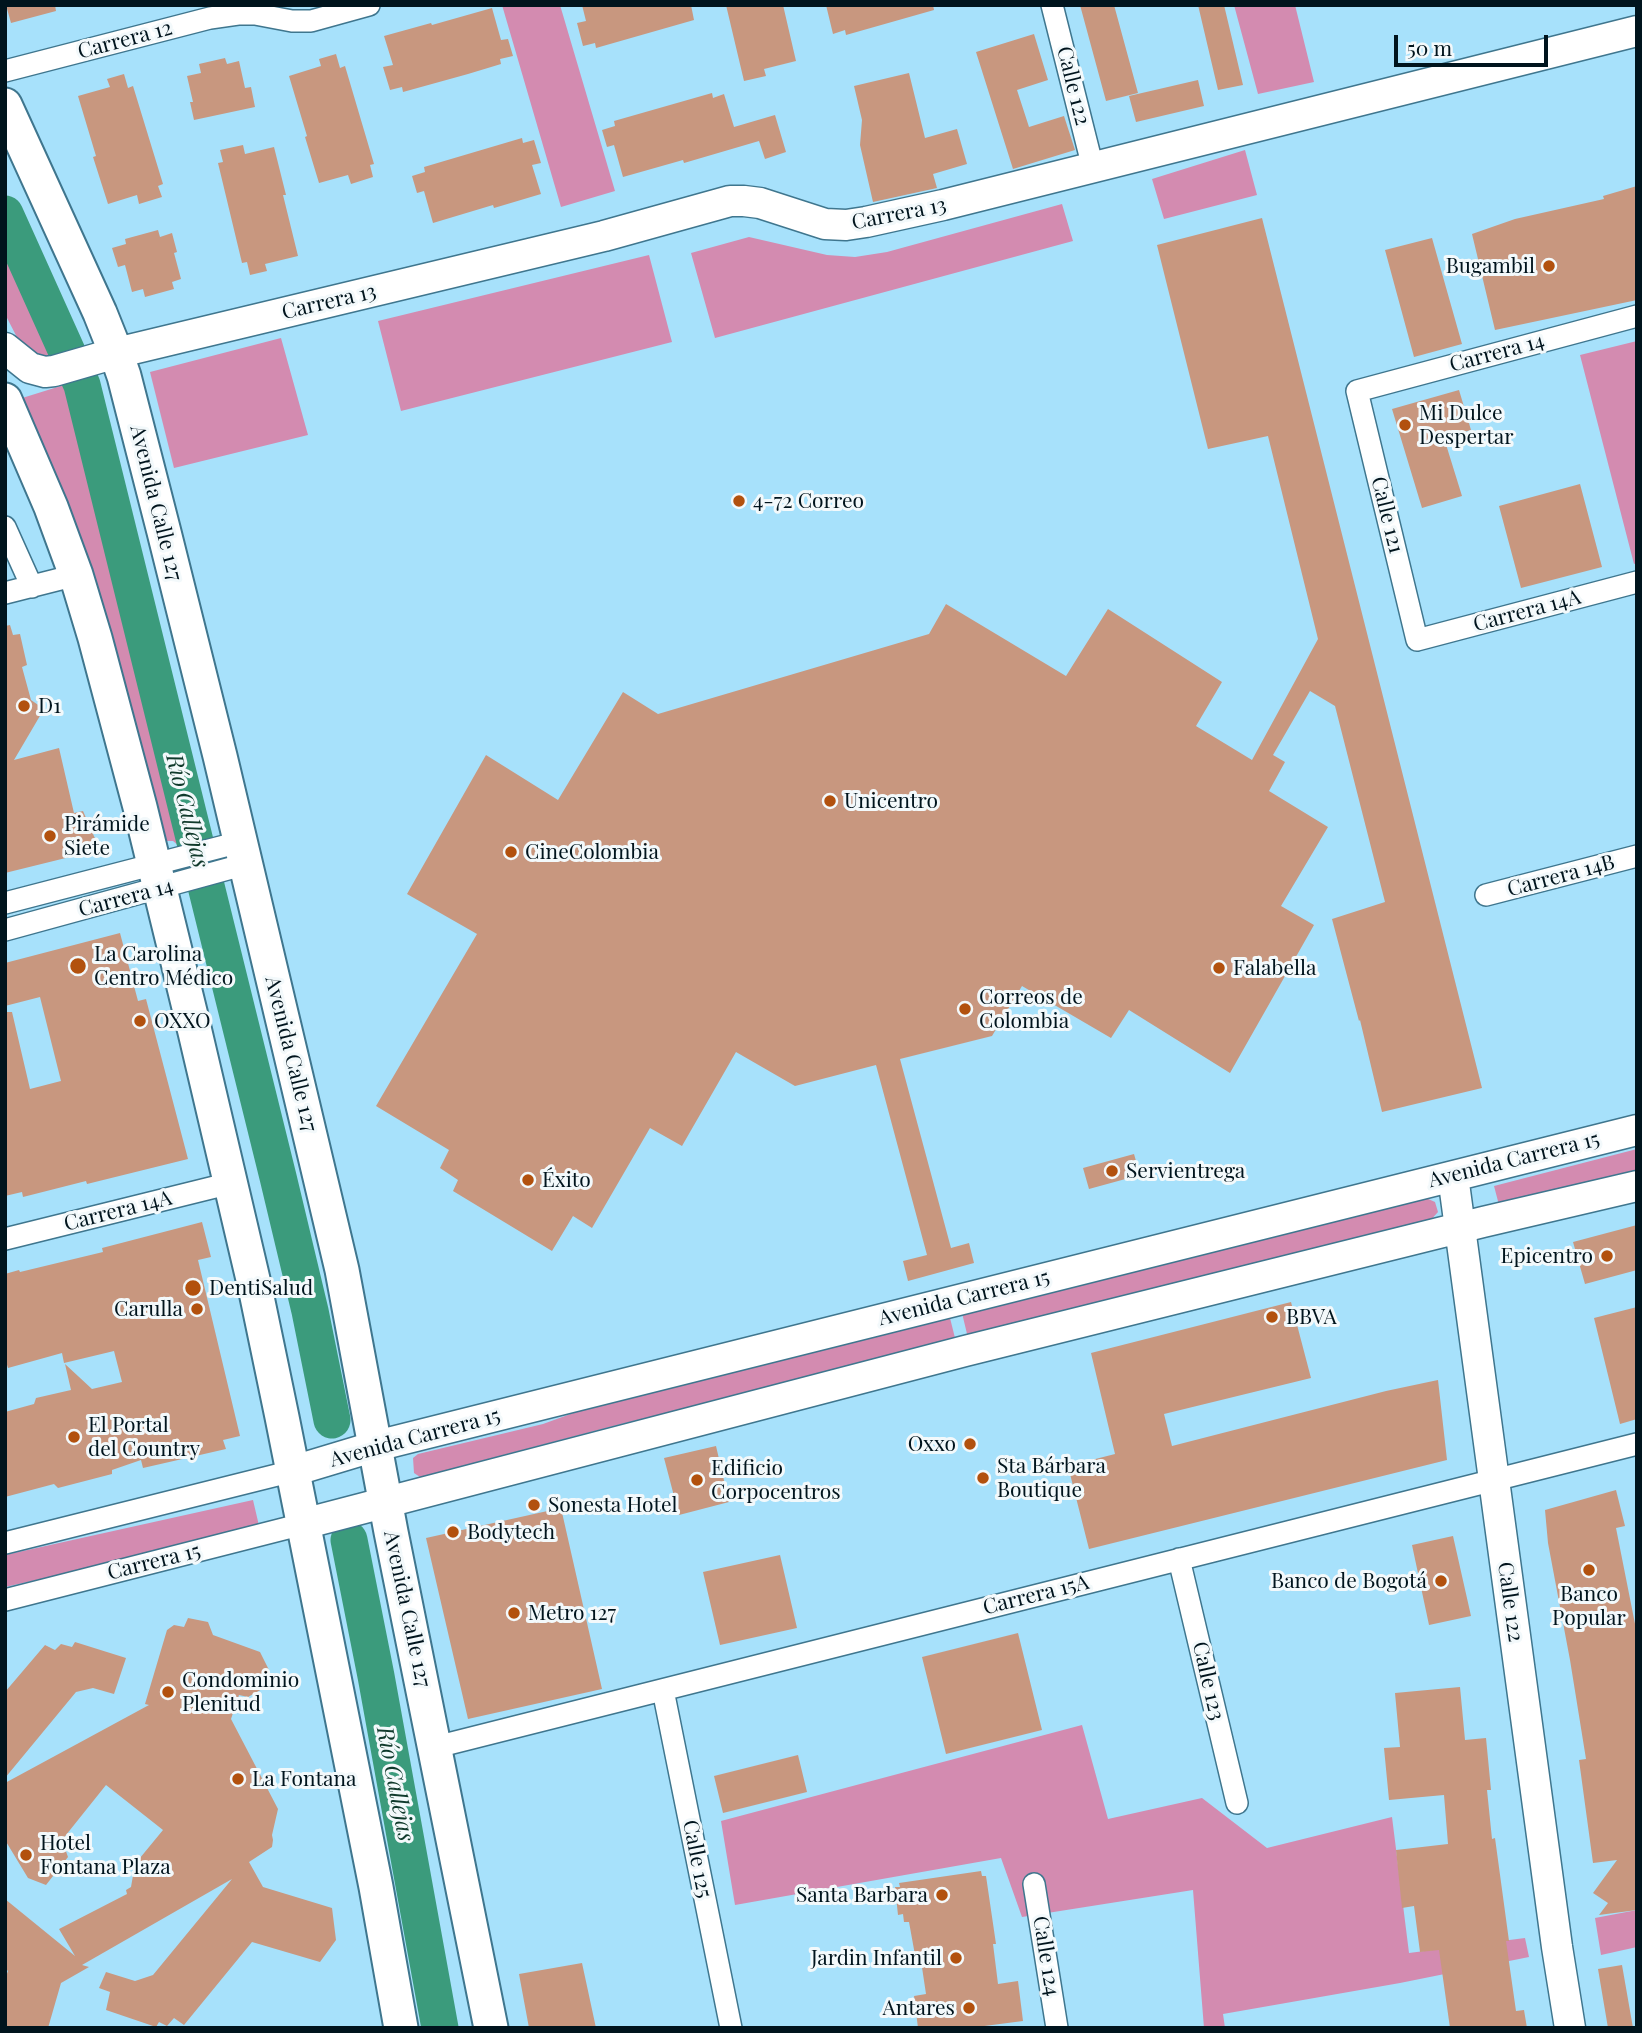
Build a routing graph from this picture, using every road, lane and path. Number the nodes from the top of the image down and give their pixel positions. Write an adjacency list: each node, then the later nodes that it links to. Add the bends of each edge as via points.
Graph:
1 (369, 5): 4 (street, Carrera 12, via 311,21 255,14 210,18)
2 (1052, 5): 6 (street, Calle 122)
3 (1637, 31): 6 (main road, Carrera 13)
4 (5, 71)
5 (5, 105): 9 (main road, Avenida Calle 127, via 94,300)
6 (1093, 168): 9 (main road, Carrera 13, via 846,225 825,224 760,203 730,201 604,236)
7 (1637, 316): 10 (street, Carrera 14)
8 (5, 348): 9 (main road, Carrera 13, via 30,368 45,372)
9 (110, 354): 19 (main road, Avenida Calle 127, via 124,376 158,508)
10 (1357, 391): 17 (street, Calle 121)
11 (5, 400): 13 (main road)
12 (5, 527): 15 (street)
13 (76, 575): 15 (street); 20 (main road)
14 (1637, 582): 17 (street, Carrera 14A)
15 (32, 587): 16 (street)
16 (5, 593)
17 (1417, 640)
18 (1637, 856): 21 (street, Carrera 14B)
19 (230, 857): 20 (street, Carrera 14); 31 (main road, Avenida Calle 127, via 342,1270)
20 (166, 875): 22 (street, Carrera 14); 23 (street, Carrera 14); 26 (main road)
21 (1486, 895)
22 (5, 903)
23 (5, 930)
24 (1637, 1129): 25 (main road, Avenida Carrera 15)
25 (1453, 1175): 28 (main road, Calle 122); 31 (main road, Avenida Carrera 15)
26 (231, 1183): 29 (street, Carrera 14A); 32 (main road)
27 (1637, 1186): 28 (main road)
28 (1460, 1228): 33 (main road, Calle 122); 34 (main road)
29 (5, 1239)
30 (1637, 1444): 33 (street, Carrera 15A)
31 (376, 1446): 32 (main road, Avenida Carrera 15); 34 (main road, Avenida Calle 127)
32 (293, 1471): 35 (main road); 36 (street)
33 (1493, 1480): 37 (street, Carrera 15A); 47 (main road, Calle 122)
34 (386, 1501): 35 (main road); 40 (main road, Avenida Calle 127)
35 (303, 1524): 38 (street, Carrera 15); 43 (main road, via 376,1887)
36 (5, 1543)
37 (1179, 1559): 39 (street, Carrera 15A); 41 (street, Calle 123)
38 (5, 1600)
39 (663, 1690): 40 (street, Carrera 15A); 45 (street, Calle 125)
40 (436, 1747): 44 (main road, Avenida Calle 127)
41 (1237, 1803)
42 (1034, 1884): 46 (street, Calle 124)
43 (399, 2027)
44 (491, 2028)
45 (731, 2028)
46 (1057, 2028)
47 (1570, 2028)

